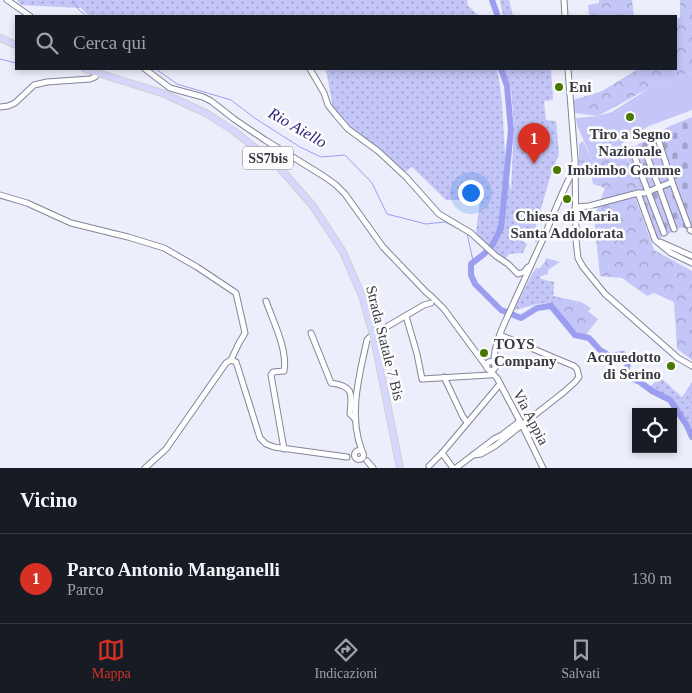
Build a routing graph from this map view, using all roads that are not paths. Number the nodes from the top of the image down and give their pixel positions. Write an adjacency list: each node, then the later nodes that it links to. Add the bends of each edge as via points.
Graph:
1 (7, 0): 3 (street)
2 (564, 0): 4 (street)
3 (29, 15)
4 (565, 15)
5 (0, 38): 6 (main road)
6 (15, 45)
7 (89, 70): 11 (main road, Strada Statale 7 Bis / SS7bis)
8 (146, 70): 30 (street, via 170,88 211,101 234,120 325,176 345,194 383,247)
9 (311, 70): 29 (street, via 328,105 348,129 406,177 439,214 471,233 518,274)
10 (568, 70): 16 (street)
11 (97, 72): 12 (street, via 90,79 34,85 15,103); 34 (main road, Strada Statale 7 Bis / SS7bis, via 162,93 206,113 278,166 314,206 344,252)
12 (0, 107)
13 (658, 139): 17 (street)
14 (644, 149): 18 (street)
15 (632, 150): 19 (street)
16 (574, 168): 22 (street); 29 (street, Via Appia)
17 (672, 182): 18 (street); 23 (street)
18 (659, 187): 19 (street); 24 (street)
19 (648, 192): 20 (street); 25 (street)
20 (638, 193): 22 (street); 26 (street)
21 (0, 195): 36 (street, via 71,223 164,248 236,293 245,334)
22 (575, 207): 37 (street, via 576,250 583,267 606,294 678,358)
23 (690, 228)
24 (674, 229)
25 (664, 233)
26 (655, 240): 27 (street); 28 (street, via 671,254)
27 (692, 256)
28 (692, 263)
29 (530, 266): 35 (street, Via Appia)
30 (432, 300): 32 (street); 38 (street, via 440,304)
31 (266, 301): 43 (street, via 284,356 284,371 271,375)
32 (406, 316): 34 (street); 39 (street, via 422,379)
33 (311, 333): 40 (street, via 330,383 342,384 350,391 350,414)
34 (373, 334): 40 (street, via 367,340 357,389); 49 (main road, Strada Statale 7 Bis / SS7bis)
35 (500, 336): 38 (street, Via Appia); 42 (street, via 574,366 578,372 579,377 564,392)
36 (231, 360): 43 (street, via 236,362 260,438 266,444); 47 (street, via 166,449)
37 (692, 366)
38 (492, 369): 39 (street, via 490,375); 41 (street); 42 (street, Via Appia)
39 (444, 378): 41 (street)
40 (355, 419): 45 (street)
41 (468, 422): 44 (street)
42 (521, 423): 50 (street, via 481,454 473,455); 51 (street, Via Appia)
43 (284, 449): 45 (street, via 347,457)
44 (442, 453): 46 (street); 50 (street)
45 (359, 455): 48 (street)
46 (429, 466)
47 (144, 468)
48 (373, 468)
49 (400, 468)
50 (455, 468)
51 (543, 468)

